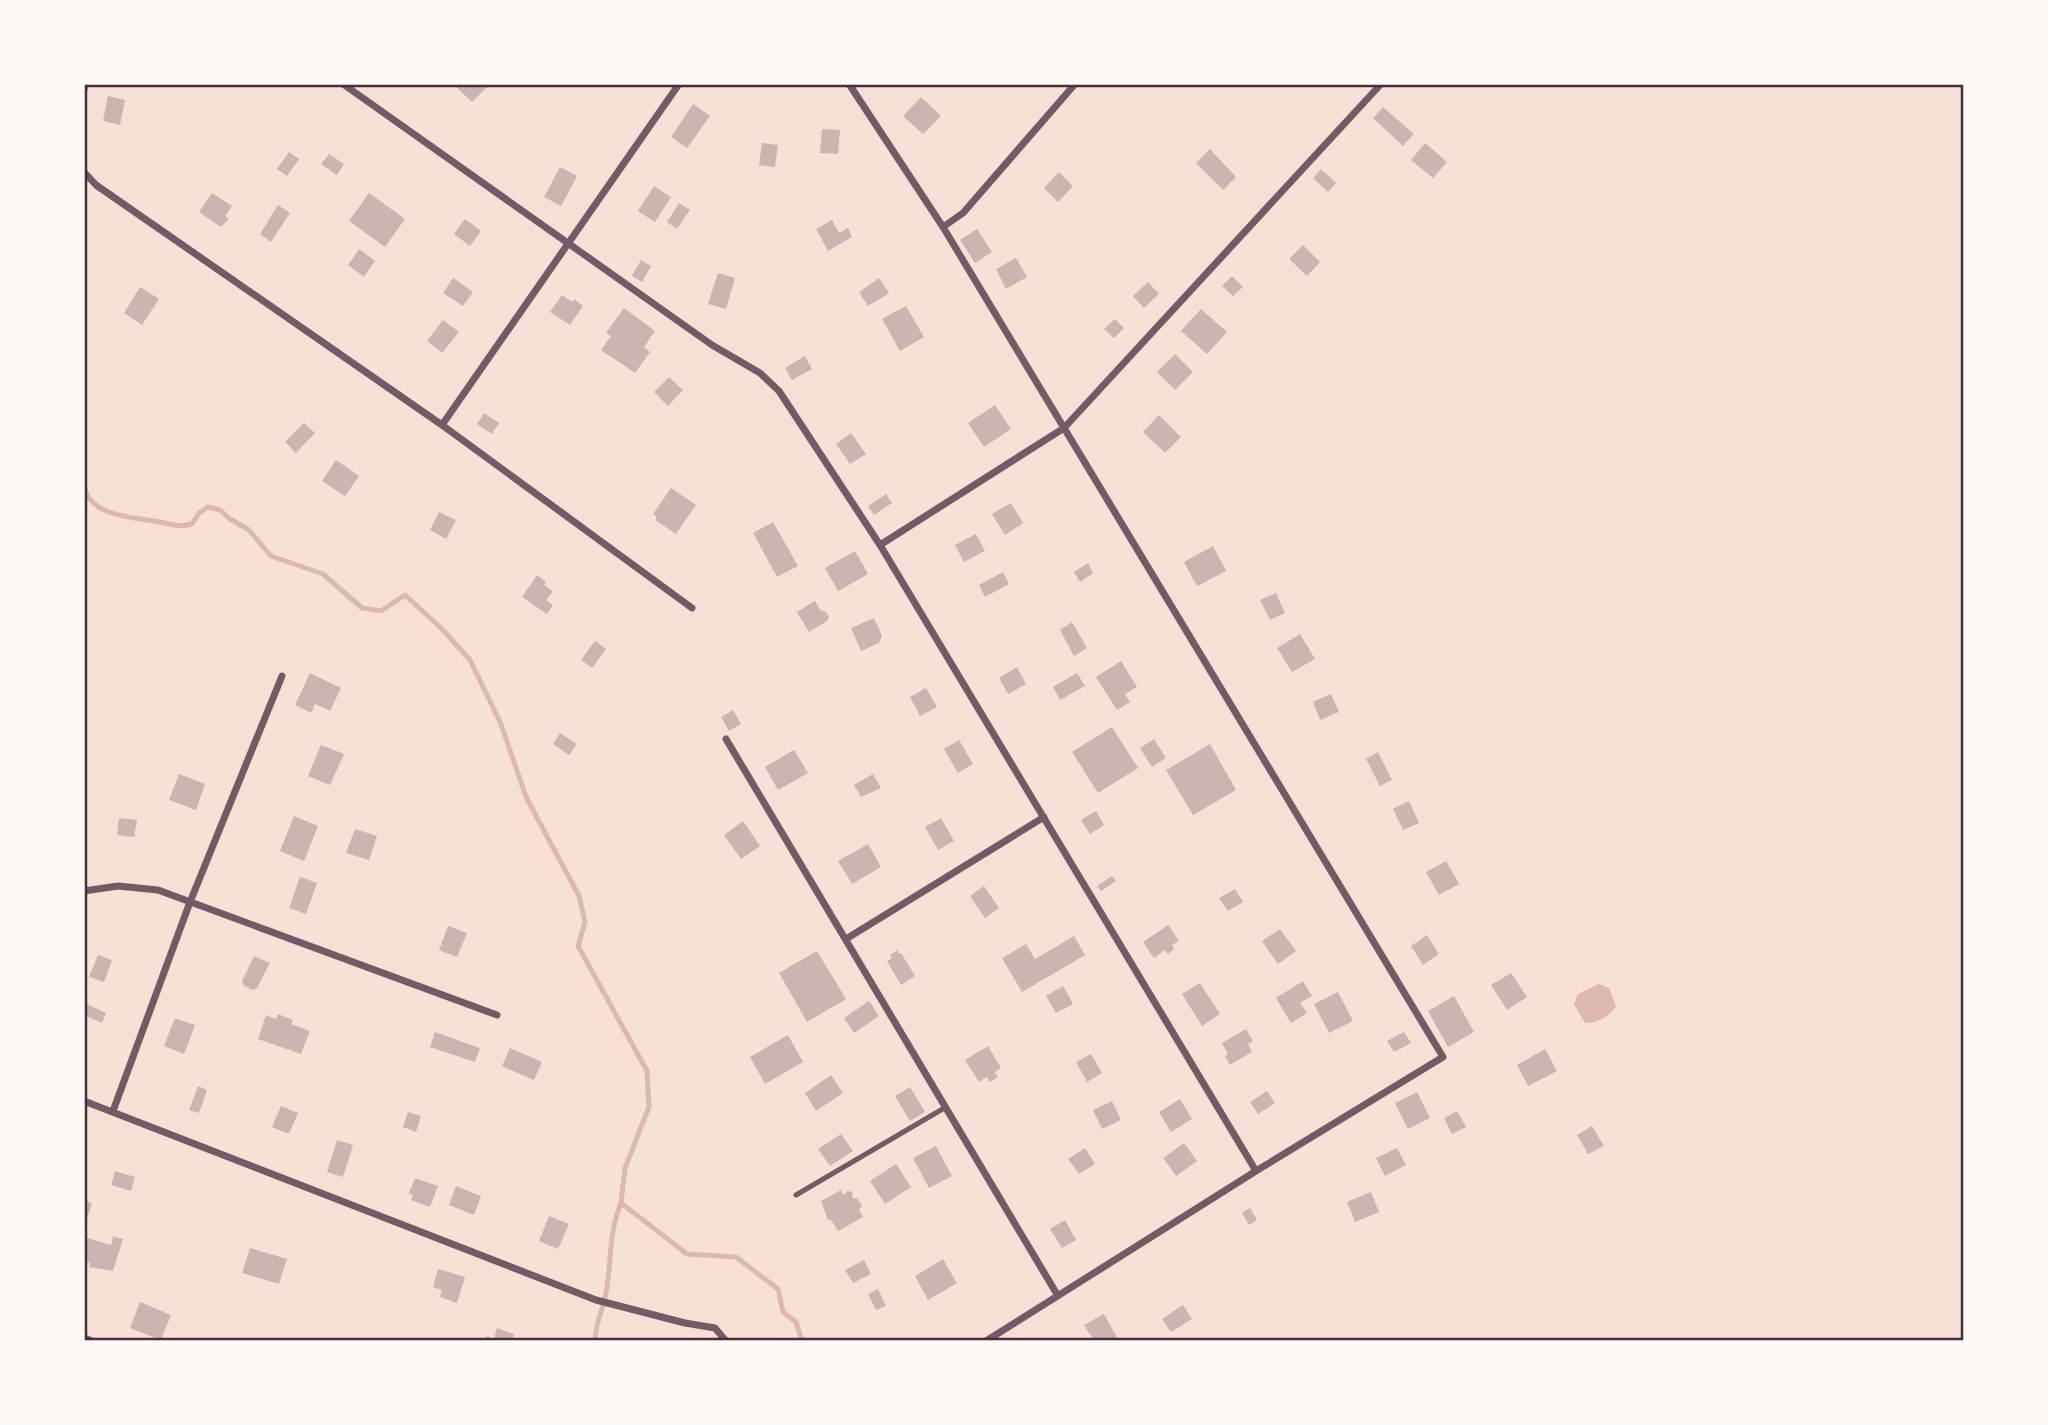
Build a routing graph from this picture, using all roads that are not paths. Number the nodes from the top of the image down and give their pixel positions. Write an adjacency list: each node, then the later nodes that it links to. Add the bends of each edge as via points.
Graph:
1 (343, 84): 8 (street)
2 (679, 84): 8 (street)
3 (849, 84): 7 (street)
4 (1075, 84): 7 (street, via 963,214)
5 (1381, 84): 10 (street)
6 (84, 172): 9 (street, via 96,185)
7 (943, 227): 10 (street)
8 (568, 242): 9 (street); 11 (street, via 712,345 760,373 779,391)
9 (442, 425): 12 (street)
10 (1064, 428): 11 (street); 23 (street, via 1443,1057)
11 (880, 545): 15 (street)
12 (692, 608)
13 (282, 676): 17 (street)
14 (726, 738): 18 (street)
15 (1044, 817): 18 (street); 23 (street)
16 (84, 891): 17 (street, via 118,886 158,890)
17 (190, 902): 19 (street); 22 (street)
18 (846, 939): 21 (street)
19 (496, 1016)
20 (84, 1101): 22 (street)
21 (946, 1107): 24 (lane); 25 (street)
22 (113, 1111): 28 (street, via 596,1300 715,1328)
23 (1256, 1171): 25 (street)
24 (796, 1195)
25 (1058, 1296): 29 (street)
26 (84, 1338): 27 (street)
27 (92, 1341)
28 (726, 1341)
29 (986, 1341)

